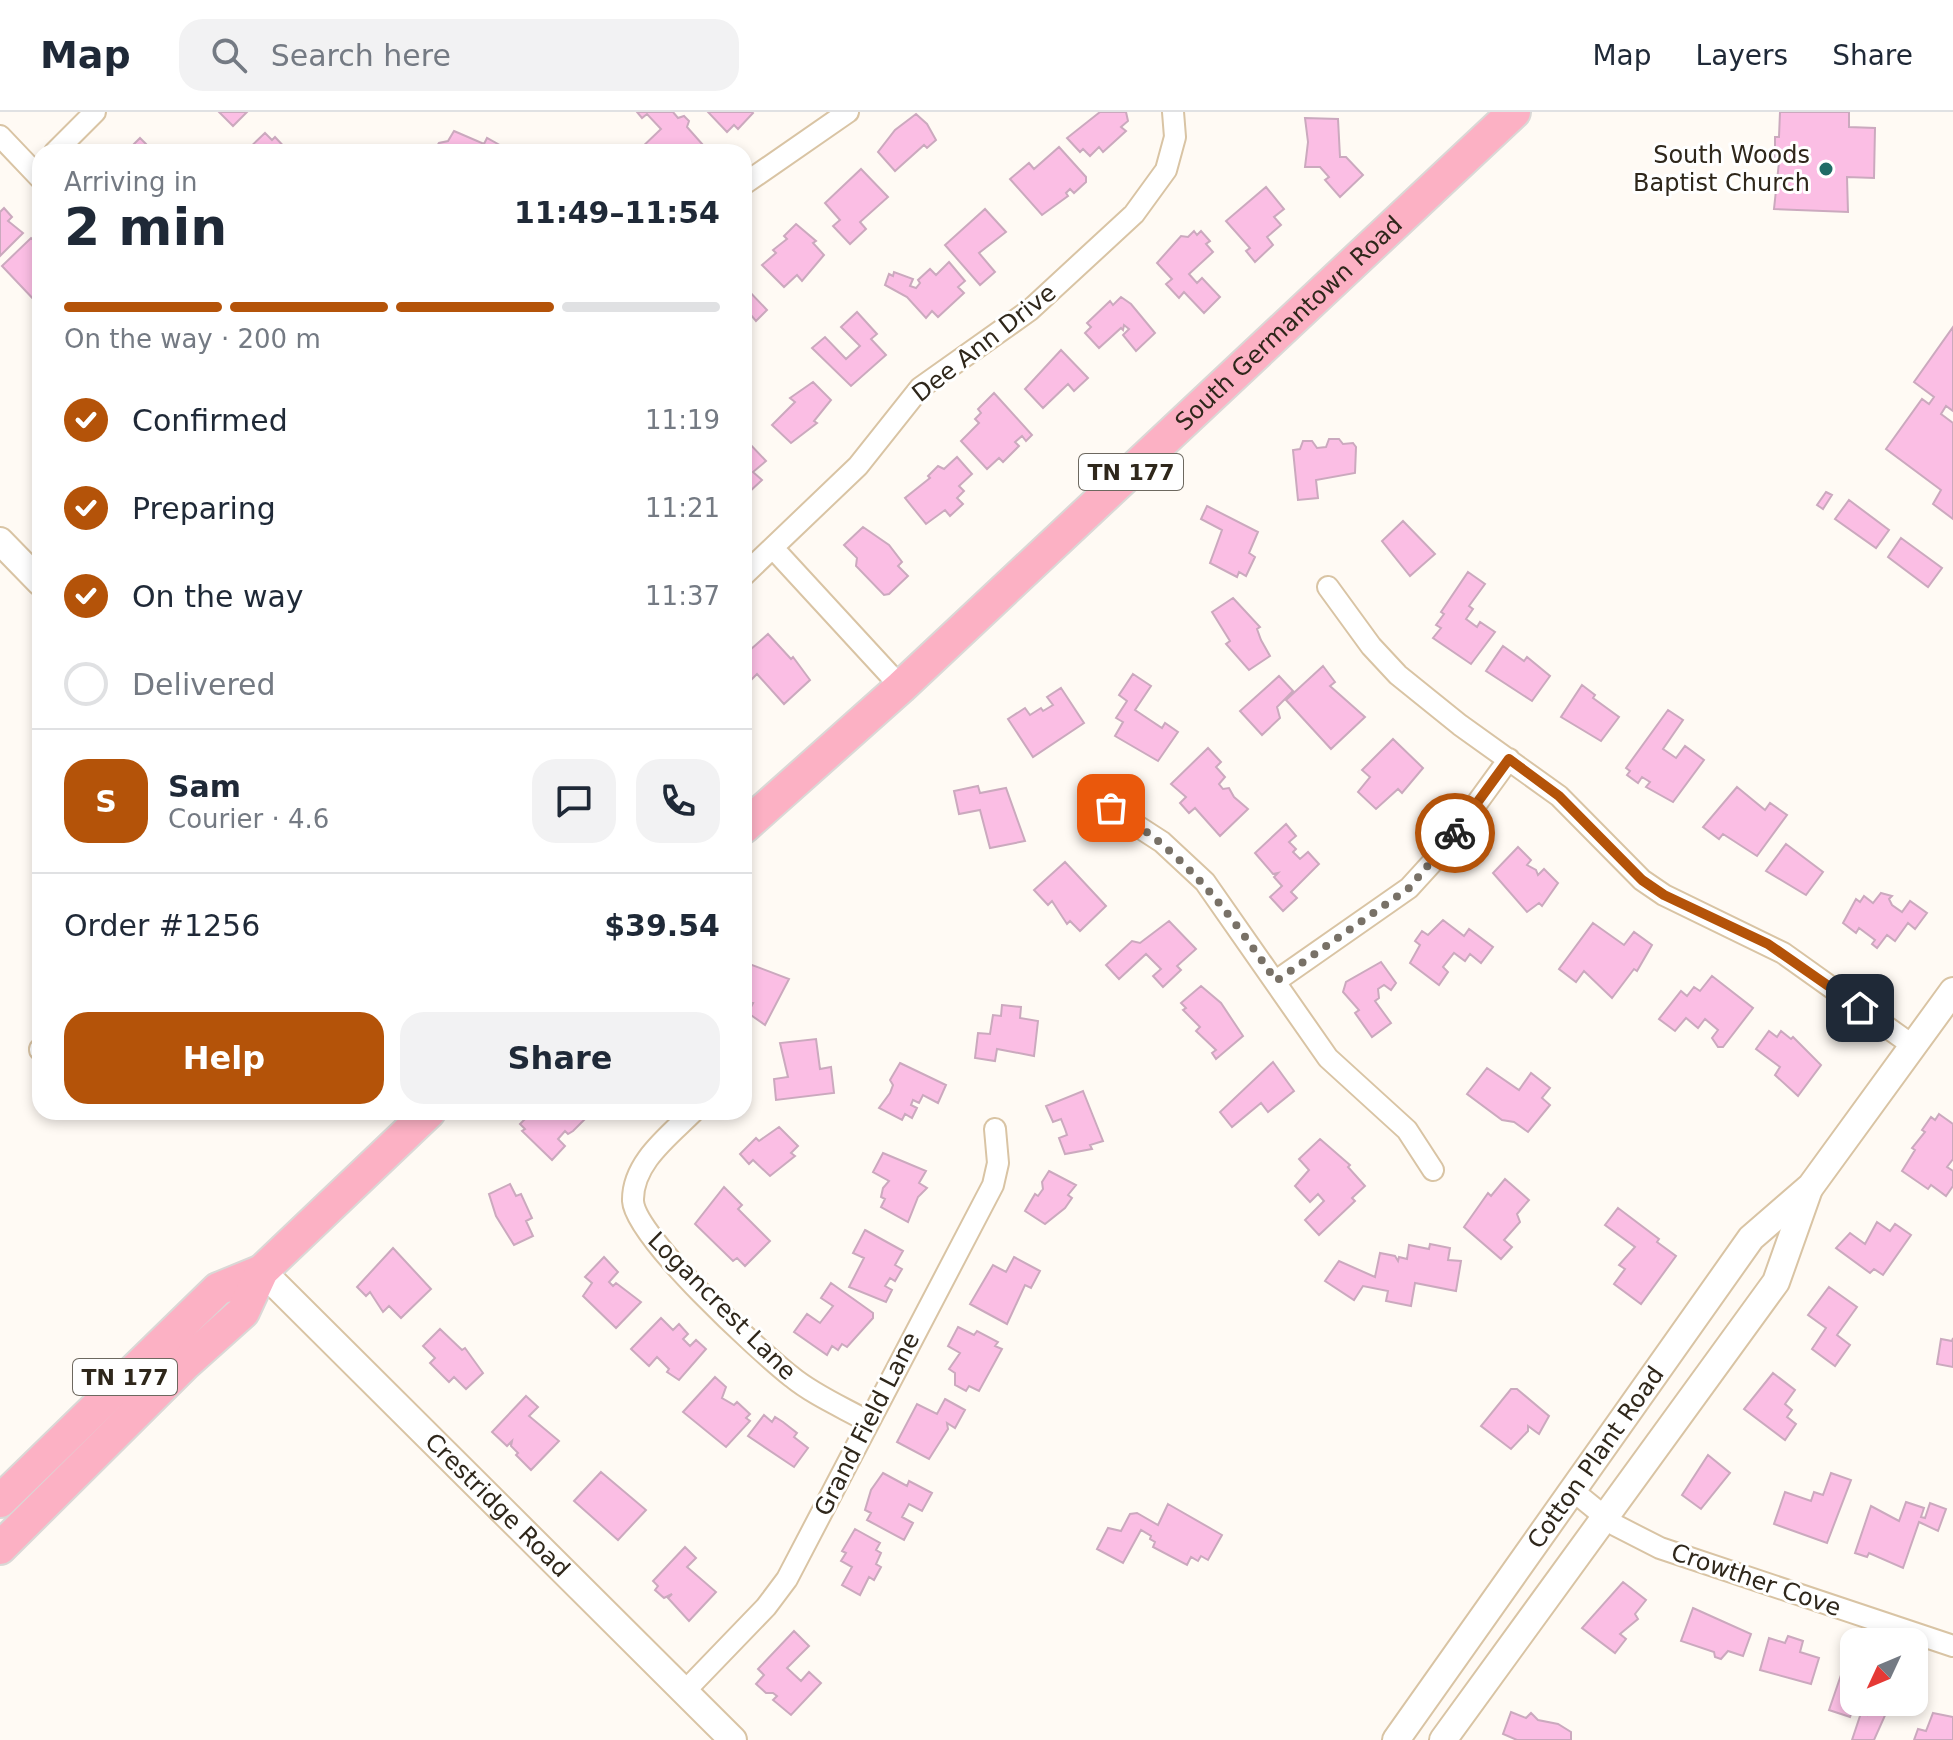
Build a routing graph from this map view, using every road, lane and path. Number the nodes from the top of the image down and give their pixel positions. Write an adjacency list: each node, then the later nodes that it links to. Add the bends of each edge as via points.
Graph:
1 (95, 112): 6 (street)
2 (848, 112): 8 (street)
3 (1173, 112): 10 (street, Dee Ann Drive, via 1175,137 1166,170 1134,214 1030,310 920,388 858,466)
4 (1514, 112): 14 (main road, South Germantown Road / TN 177)
5 (0, 136): 7 (street)
6 (63, 144)
7 (32, 166)
8 (752, 178)
9 (0, 541): 12 (street)
10 (773, 548): 11 (street, Dee Ann Drive); 14 (street)
11 (752, 568)
12 (32, 574)
13 (1328, 587): 15 (street, via 1398,675)
14 (901, 687): 17 (main road, South Germantown Road / TN 177)
15 (1509, 759): 18 (street, via 1409,888); 20 (street, via 1559,796 1642,880 1783,953)
16 (1097, 800): 18 (street, via 1162,842 1205,882)
17 (752, 820)
18 (1276, 981): 24 (street, via 1328,1058 1407,1130)
19 (1953, 991): 20 (street, Cotton Plant Road)
20 (1912, 1045): 25 (street, Cotton Plant Road)
21 (421, 1120): 26 (main road, TN 177)
22 (685, 1120): 27 (street, Logancrest Lane, via 647,1160 637,1180 633,1202 650,1238 782,1369)
23 (995, 1129): 27 (street, Grand Field Lane, via 998,1163 993,1185)
24 (1433, 1170)
25 (1811, 1186): 28 (street, Cotton Plant Road, via 1751,1238); 30 (street, Cotton Plant Road, via 1776,1282)
26 (262, 1271): 29 (main road, TN 177, via 218,1289); 31 (main road, TN 177, via 243,1312); 33 (street, Crestridge Road)
27 (867, 1421): 33 (street, Grand Field Lane, via 780,1589)
28 (1572, 1490): 30 (street, Crowther Cove); 35 (street, Cotton Plant Road)
29 (0, 1501)
30 (1605, 1518): 32 (street, Crowther Cove, via 1660,1548); 36 (street, Cotton Plant Road)
31 (0, 1548)
32 (1953, 1646)
33 (685, 1691): 34 (street, Crestridge Road)
34 (733, 1740)
35 (1396, 1740)
36 (1443, 1740)

